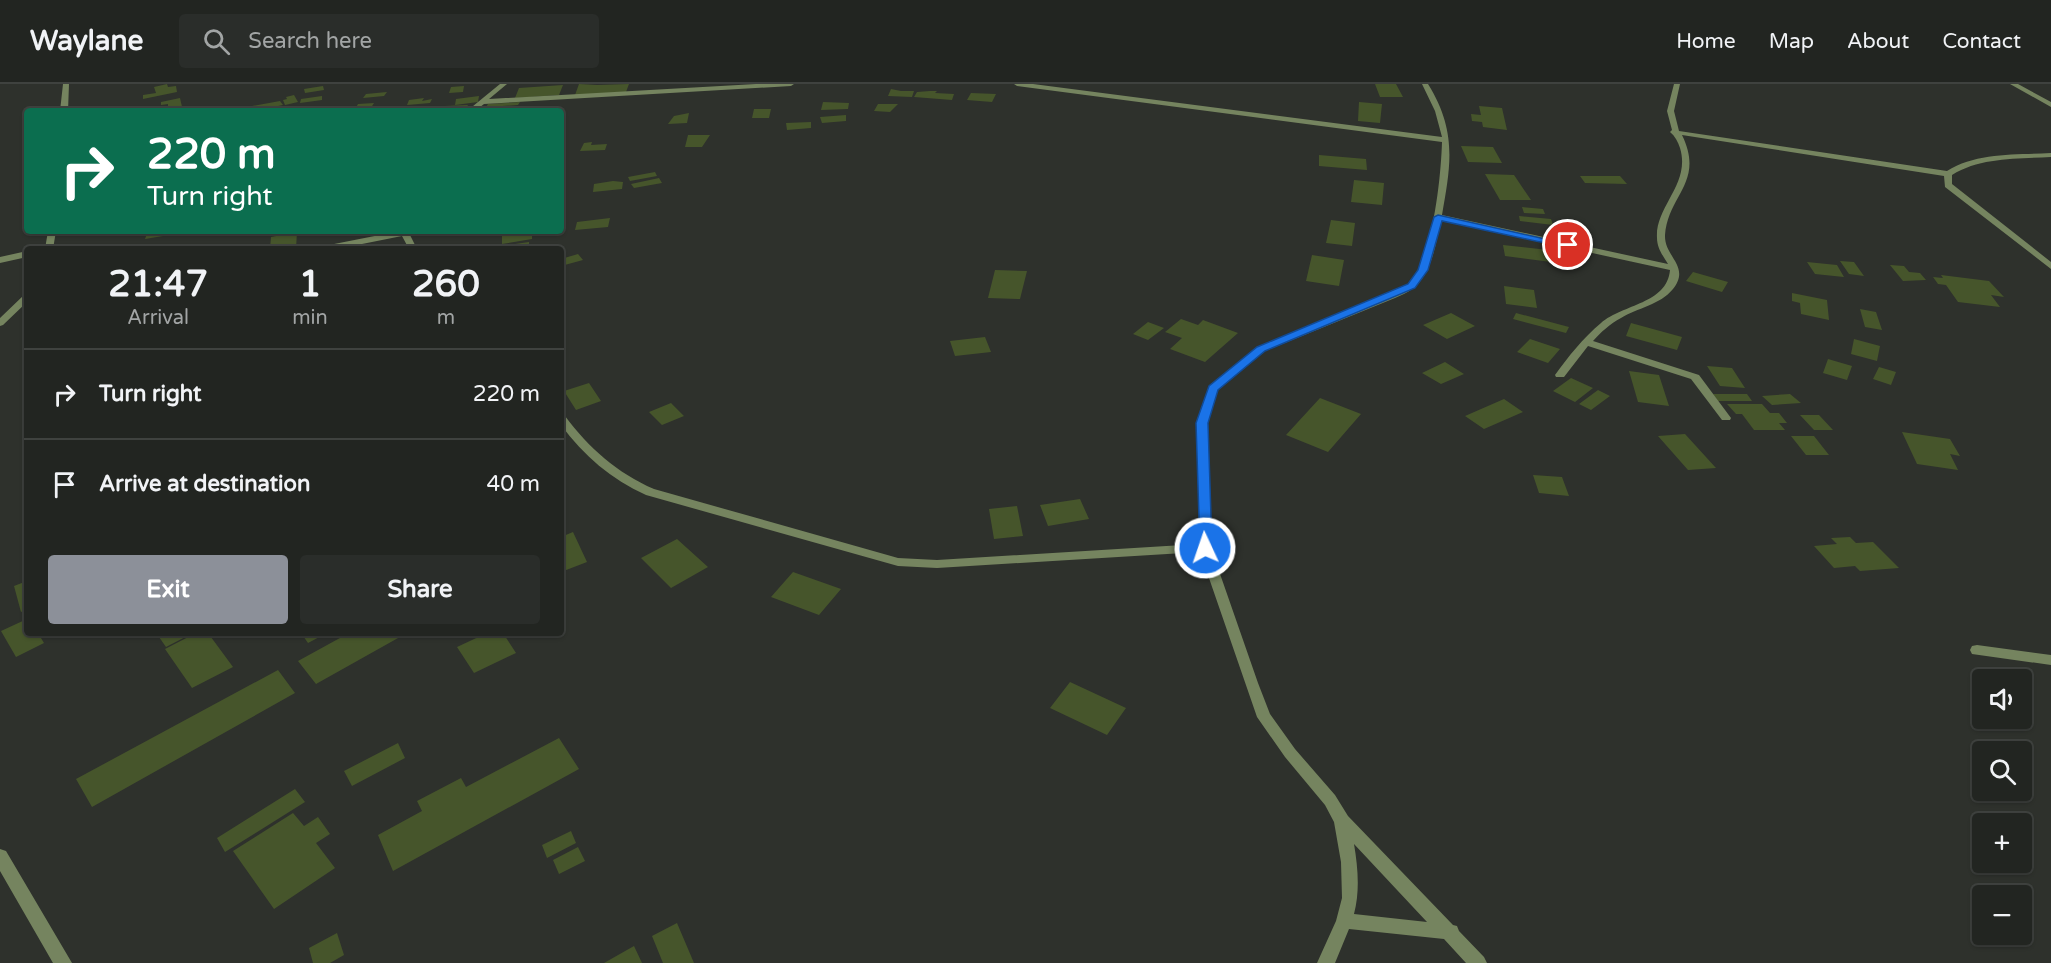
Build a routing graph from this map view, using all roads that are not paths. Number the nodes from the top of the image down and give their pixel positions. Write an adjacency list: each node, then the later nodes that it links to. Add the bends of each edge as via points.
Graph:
1 (66, 84): 10 (street)
2 (504, 84): 8 (street)
3 (790, 84): 8 (street)
4 (1017, 84): 13 (street)
5 (1425, 84): 13 (street)
6 (1677, 84): 12 (street, via 1670,102)
7 (2013, 84): 9 (street)
8 (482, 102): 11 (street)
9 (2051, 105)
10 (64, 108)
11 (475, 108)
12 (1674, 132): 15 (street); 22 (street, via 1686,157 1686,168 1660,228 1660,238)
13 (1446, 140): 16 (street)
14 (2051, 155): 15 (street, via 1971,163)
15 (1948, 174): 21 (street, via 1948,185)
16 (1438, 217): 22 (street); 29 (street, via 1423,270 1412,286 1261,349 1213,388 1202,423)
17 (395, 234): 18 (street)
18 (338, 246)
19 (24, 255): 20 (street)
20 (0, 260)
21 (2051, 266)
22 (1675, 268): 25 (street, via 1674,279 1657,297 1612,318)
23 (24, 300): 24 (street)
24 (0, 322)
25 (1588, 343): 26 (street); 27 (street, via 1695,377)
26 (1560, 375)
27 (1726, 418)
28 (564, 422): 29 (street, via 579,444 629,483 650,492 898,562 938,564)
29 (1205, 548): 32 (street, via 1264,717)
30 (1977, 650): 31 (street)
31 (2051, 660)
32 (1342, 821): 34 (street, via 1350,898); 35 (street)
33 (0, 856): 36 (street)
34 (1344, 921): 35 (street); 37 (street)
35 (1451, 932): 38 (street)
36 (63, 963)
37 (1326, 963)
38 (1478, 963)

